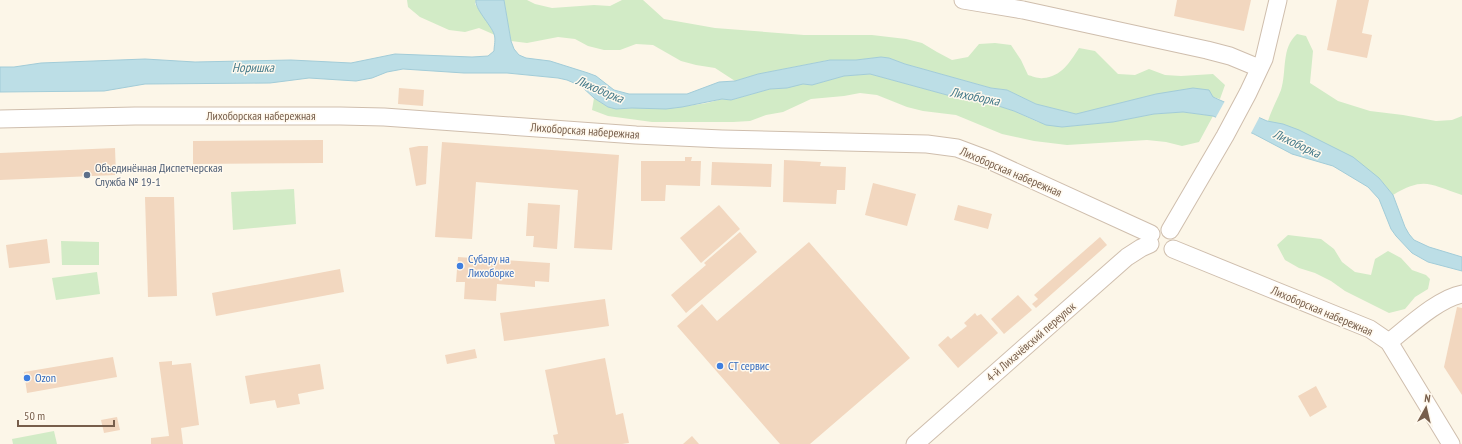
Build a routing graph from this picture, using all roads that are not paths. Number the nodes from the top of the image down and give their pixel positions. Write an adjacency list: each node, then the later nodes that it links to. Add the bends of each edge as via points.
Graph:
1 (962, 0): 3 (street, via 1207,50)
2 (1278, 0): 3 (street)
3 (1260, 68): 5 (street, via 1226,136)
4 (0, 119): 6 (street, Лихоборская набережная, via 135,116 384,117 636,135 927,144 957,148 989,160)
5 (1170, 230): 6 (street, via 1162,227 1154,231); 7 (street, via 1176,239)
6 (1150, 239): 7 (street, Лихоборская набережная, via 1152,249 1160,254); 10 (street, 4-й Лихачёвский переулок)
7 (1173, 249): 9 (street, Лихоборская набережная, via 1370,329)
8 (1462, 294): 9 (street, via 1455,295 1430,310)
9 (1389, 342): 11 (street)
10 (915, 444)
11 (1451, 444)

